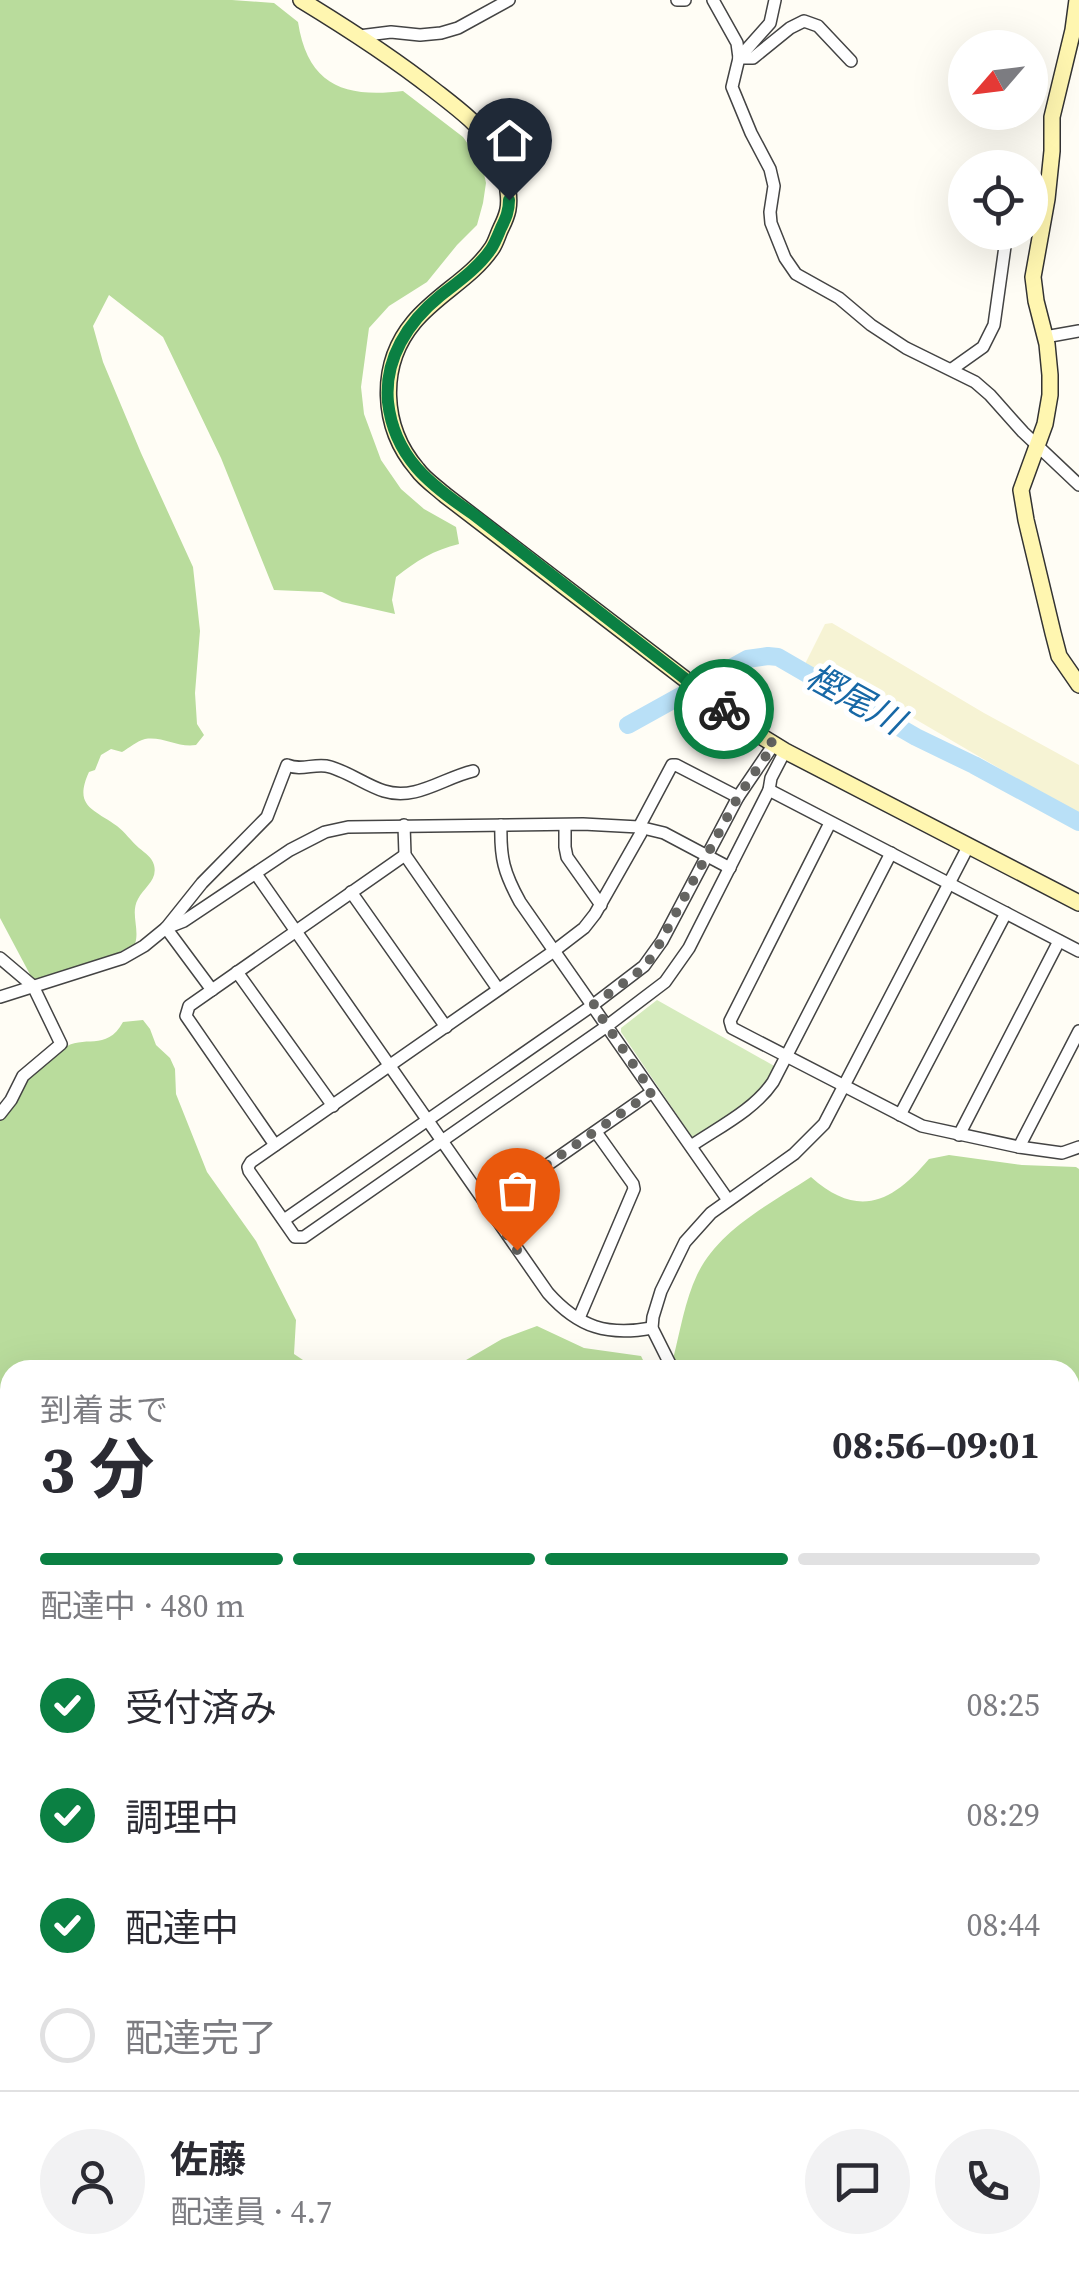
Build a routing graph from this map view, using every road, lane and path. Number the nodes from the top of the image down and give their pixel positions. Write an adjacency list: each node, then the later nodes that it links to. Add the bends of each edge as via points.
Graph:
1 (301, 0): 8 (street)
2 (509, 0): 8 (street, via 458,28)
3 (677, 0): 4 (street)
4 (685, 0)
5 (713, 0): 9 (street)
6 (775, 0): 9 (street, via 770,23)
7 (1077, 0): 11 (street)
8 (359, 36): 20 (street, via 475,122 496,149 507,179 509,212 492,249 415,320 393,356 390,422 402,447 445,495)
9 (739, 58): 10 (street, via 753,58 804,21 818,26); 16 (street, via 732,87 770,169 771,223 785,258 796,274 871,325)
10 (851, 61)
11 (1048, 168)
12 (1004, 250): 16 (street, via 994,325 984,346)
13 (1035, 250): 15 (street, via 1033,277)
14 (1079, 331): 15 (street)
15 (1045, 337): 17 (street, via 1050,395)
16 (952, 369): 17 (street, via 990,395)
17 (1038, 444): 18 (street); 19 (street, via 1022,501 1056,645)
18 (1079, 485)
19 (1079, 685)
20 (779, 747): 22 (street); 23 (street); 29 (street)
21 (473, 770): 40 (street, via 420,792 390,792 325,766 288,765 266,817)
22 (769, 790): 24 (street); 33 (street)
23 (738, 797): 28 (street, via 672,765); 32 (street)
24 (830, 823): 30 (street); 55 (street, via 730,1021)
25 (501, 824): 26 (street); 27 (street); 43 (street, via 505,875)
26 (564, 824): 28 (street); 38 (street, via 567,857)
27 (404, 825): 31 (street); 34 (street, via 325,832)
28 (640, 827): 32 (street); 38 (street)
29 (968, 846): 35 (street); 37 (street)
30 (891, 853): 35 (street); 55 (street)
31 (405, 855): 36 (street); 49 (street)
32 (708, 855): 33 (street); 51 (street, via 653,956)
33 (730, 868): 52 (street, via 672,974)
34 (256, 874): 40 (street); 41 (street)
35 (950, 884): 39 (street); 57 (street)
36 (351, 892): 41 (street); 53 (street)
37 (1079, 903)
38 (601, 905): 43 (street)
39 (1006, 914): 42 (street); 61 (street)
40 (166, 928): 47 (street, via 130,955); 48 (street)
41 (295, 931): 46 (street); 56 (street)
42 (1059, 940): 44 (street); 64 (street)
43 (554, 951): 49 (street); 51 (street)
44 (1079, 951)
45 (0, 958): 47 (street)
46 (237, 972): 48 (street); 59 (street)
47 (33, 986): 50 (street); 60 (street, via 62,1044 23,1076)
48 (212, 990): 66 (street, via 186,1016)
49 (498, 990): 53 (street)
50 (0, 997)
51 (593, 1005): 52 (street); 62 (street)
52 (607, 1026): 58 (street); 65 (street)
53 (446, 1027): 56 (street)
54 (1079, 1031): 68 (street)
55 (787, 1058): 57 (street); 67 (street, via 763,1096)
56 (390, 1066): 59 (street); 62 (street)
57 (845, 1086): 61 (street); 70 (street, via 804,1146)
58 (652, 1092): 63 (street); 67 (street)
59 (332, 1106): 66 (street)
60 (0, 1114)
61 (900, 1115): 64 (street)
62 (426, 1120): 65 (street); 72 (street)
63 (596, 1132): 71 (street); 73 (street, via 634,1187)
64 (958, 1135): 68 (street)
65 (441, 1141): 71 (street); 72 (street, via 304,1237 295,1237)
66 (275, 1145): 72 (street, via 248,1167)
67 (691, 1146): 70 (street)
68 (1019, 1147): 69 (street, via 1062,1153)
69 (1079, 1147)
70 (728, 1200): 74 (street, via 685,1242 654,1308)
71 (487, 1206): 73 (street, via 548,1293)
72 (284, 1220)
73 (579, 1318): 74 (street, via 616,1332)
74 (652, 1328): 75 (street)
75 (667, 1360)

